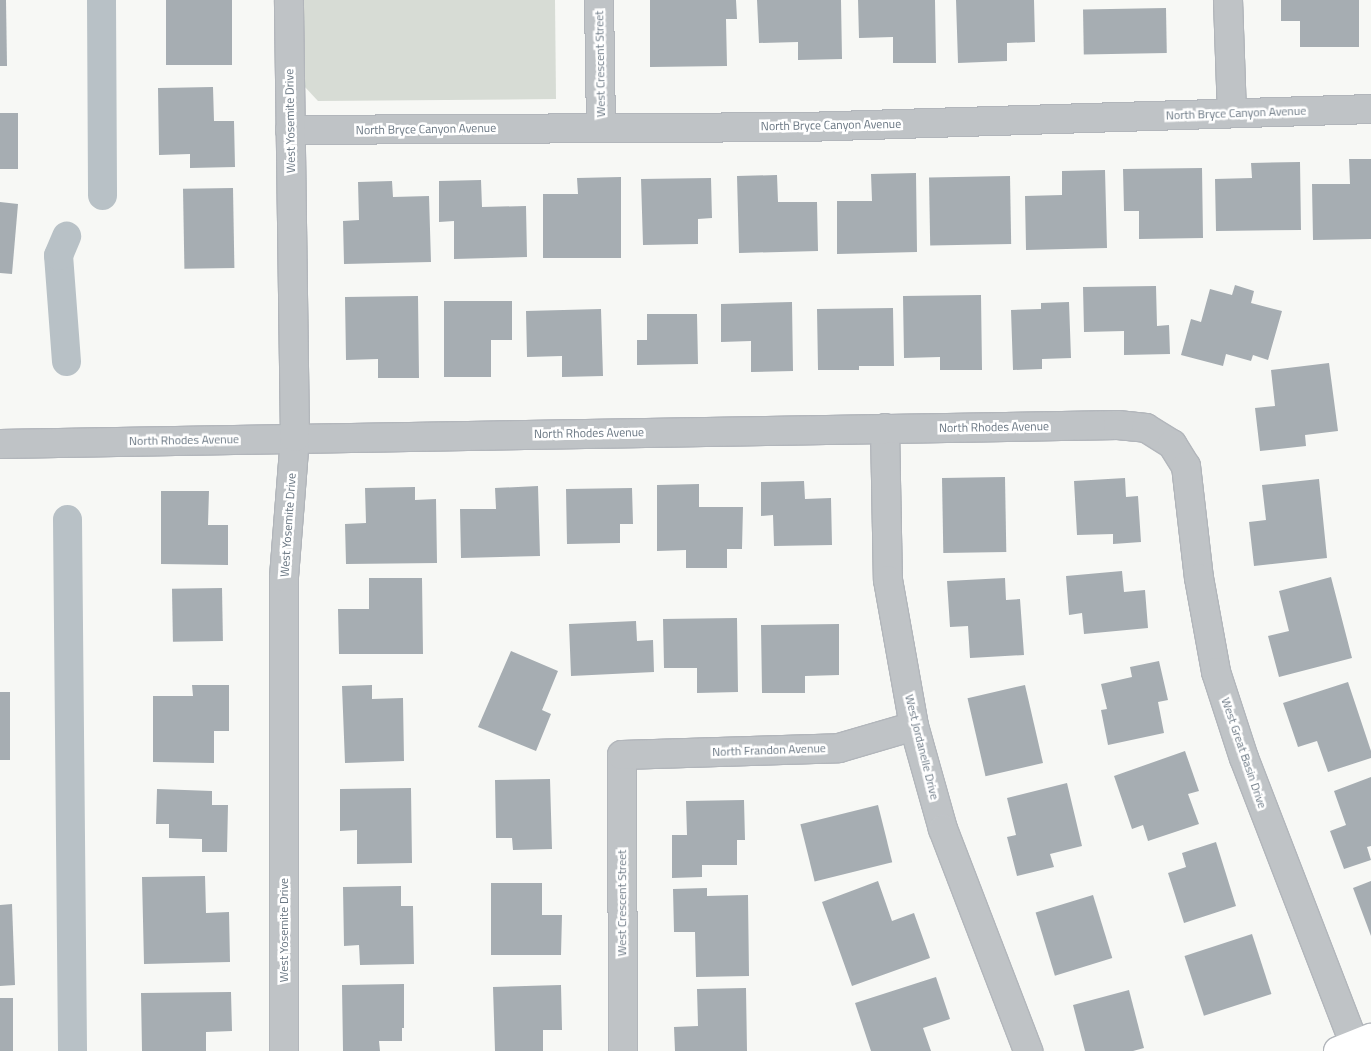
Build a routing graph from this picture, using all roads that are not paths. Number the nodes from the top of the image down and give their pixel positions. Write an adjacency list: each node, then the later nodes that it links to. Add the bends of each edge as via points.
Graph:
1 (289, 0): 7 (street, West Yosemite Drive)
2 (600, 0): 6 (street, West Crescent Street)
3 (1228, 0): 5 (street)
4 (1371, 109): 5 (street, North Bryce Canyon Avenue)
5 (1232, 113): 6 (street, North Bryce Canyon Avenue, via 805,127)
6 (601, 127): 7 (street, North Bryce Canyon Avenue)
7 (290, 130): 9 (street, West Yosemite Drive)
8 (885, 428): 9 (street, North Rhodes Avenue); 11 (street, North Rhodes Avenue, via 1118,424 1146,428); 12 (street, West Jordanelle Drive, via 888,580)
9 (295, 437): 10 (street, North Rhodes Avenue); 15 (street, West Yosemite Drive, via 284,577)
10 (0, 444)
11 (1172, 444): 14 (street, West Great Basin Drive, via 1186,466 1199,578 1216,672 1244,758)
12 (914, 726): 13 (street, North Frandon Avenue, via 839,748); 17 (street, West Jordanelle Drive, via 943,829)
13 (622, 755): 16 (street, West Crescent Street)
14 (1355, 1046)
15 (284, 1051)
16 (623, 1051)
17 (1028, 1051)

